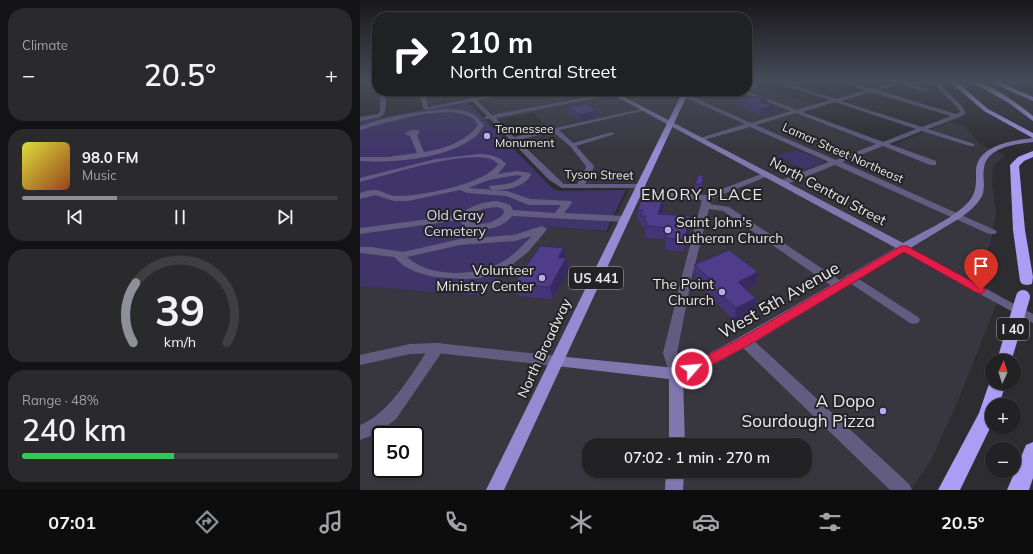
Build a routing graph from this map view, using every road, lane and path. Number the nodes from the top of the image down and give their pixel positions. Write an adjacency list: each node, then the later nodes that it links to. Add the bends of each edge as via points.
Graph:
1 (383, 104): 19 (street)
2 (425, 104): 16 (street)
3 (448, 104): 16 (street)
4 (478, 104): 21 (street, Tyson Street)
5 (554, 104): 21 (street)
6 (634, 104): 17 (main road, North Central Street)
7 (680, 104): 25 (main road, North Broadway / US 441)
8 (707, 104): 26 (street, Lamar Street Northeast)
9 (776, 104): 18 (street)
10 (823, 104): 18 (street)
11 (848, 104): 29 (street)
12 (918, 104): 20 (street)
13 (956, 104): 20 (street, via 963,113)
14 (979, 104): 32 (highway)
15 (1014, 104): 23 (highway)
16 (426, 108): 19 (street)
17 (644, 109): 25 (main road, North Central Street); 30 (street)
18 (797, 112): 26 (street); 36 (street)
19 (381, 116): 22 (street)
20 (958, 116): 29 (street)
21 (491, 117): 24 (street); 33 (street, Tyson Street)
22 (360, 119)
23 (1033, 119)
24 (479, 120): 27 (street, via 471,115 452,112 425,112); 40 (street, via 480,129 468,139)
25 (670, 123): 34 (main road, North Central Street); 49 (main road, North Broadway / US 441)
26 (751, 125): 34 (street); 42 (street, Lamar Street Northeast)
27 (410, 126): 28 (street, via 382,120); 40 (street)
28 (360, 128)
29 (924, 129): 36 (street); 38 (street)
30 (555, 130): 33 (street); 37 (street)
31 (612, 134): 37 (street)
32 (1033, 136)
33 (513, 139): 48 (street, Tyson Street, via 558,184)
34 (700, 139): 44 (main road, North Central Street)
35 (1033, 140): 54 (main road, West 5th Avenue, via 1002,147 989,154 980,168 978,194 973,203)
36 (884, 144): 42 (street); 43 (street)
37 (572, 145): 48 (street, via 590,166)
38 (972, 145)
39 (1033, 154): 63 (highway, via 1014,165 1019,230)
40 (421, 155): 41 (street, via 391,160)
41 (360, 159)
42 (835, 162): 46 (street); 54 (street, Lamar Street Northeast)
43 (933, 162)
44 (767, 176): 46 (main road, North Central Street); 51 (street)
45 (360, 180): 47 (street, via 458,157 495,157 502,162 500,169 491,178)
46 (782, 183): 59 (main road, North Central Street)
47 (461, 187): 50 (street, via 407,198 391,198 375,192); 53 (street, via 467,191 507,194 529,202 568,202)
48 (579, 187): 49 (street, Tyson Street)
49 (639, 190): 51 (street); 56 (main road, North Broadway / US 441)
50 (360, 196)
51 (706, 202): 64 (street, via 726,209); 72 (street, via 670,353)
52 (509, 213): 53 (street); 55 (street, via 507,207 491,204 472,210); 55 (street, via 503,220 483,227 466,224)
53 (558, 214): 56 (street)
54 (957, 216): 58 (street, Lamar Street Northeast); 59 (main road, West 5th Avenue)
55 (464, 217): 57 (street)
56 (624, 219): 71 (main road, North Broadway / US 441)
57 (360, 231)
58 (992, 232)
59 (904, 248): 64 (main road, West 5th Avenue); 65 (street, North Central Street)
60 (360, 250): 61 (street)
61 (398, 255): 61 (street, via 460,242 515,238 542,229 505,266 476,275 450,276 433,273 401,260)
62 (1033, 261): 63 (highway, I 40)
63 (1027, 281): 69 (highway, I 40, bridge)
64 (846, 282): 66 (street); 67 (main road, West 5th Avenue)
65 (1033, 319)
66 (914, 320)
67 (745, 341): 72 (main road, West 5th Avenue, via 699,366); 80 (street)
68 (438, 348): 70 (street, West 5th Avenue, via 410,349); 71 (street, West 5th Avenue); 74 (street, via 390,414)
69 (1006, 354)
70 (360, 360)
71 (556, 361): 72 (main road, West 5th Avenue); 78 (main road, North Broadway / US 441)
72 (676, 374): 75 (main road)
73 (995, 390): 81 (highway, via 987,414)
74 (366, 430)
75 (677, 438)
76 (1033, 452): 82 (highway)
77 (675, 478): 79 (main road)
78 (495, 490)
79 (674, 490)
80 (903, 490)
81 (949, 490)
82 (1018, 490)

